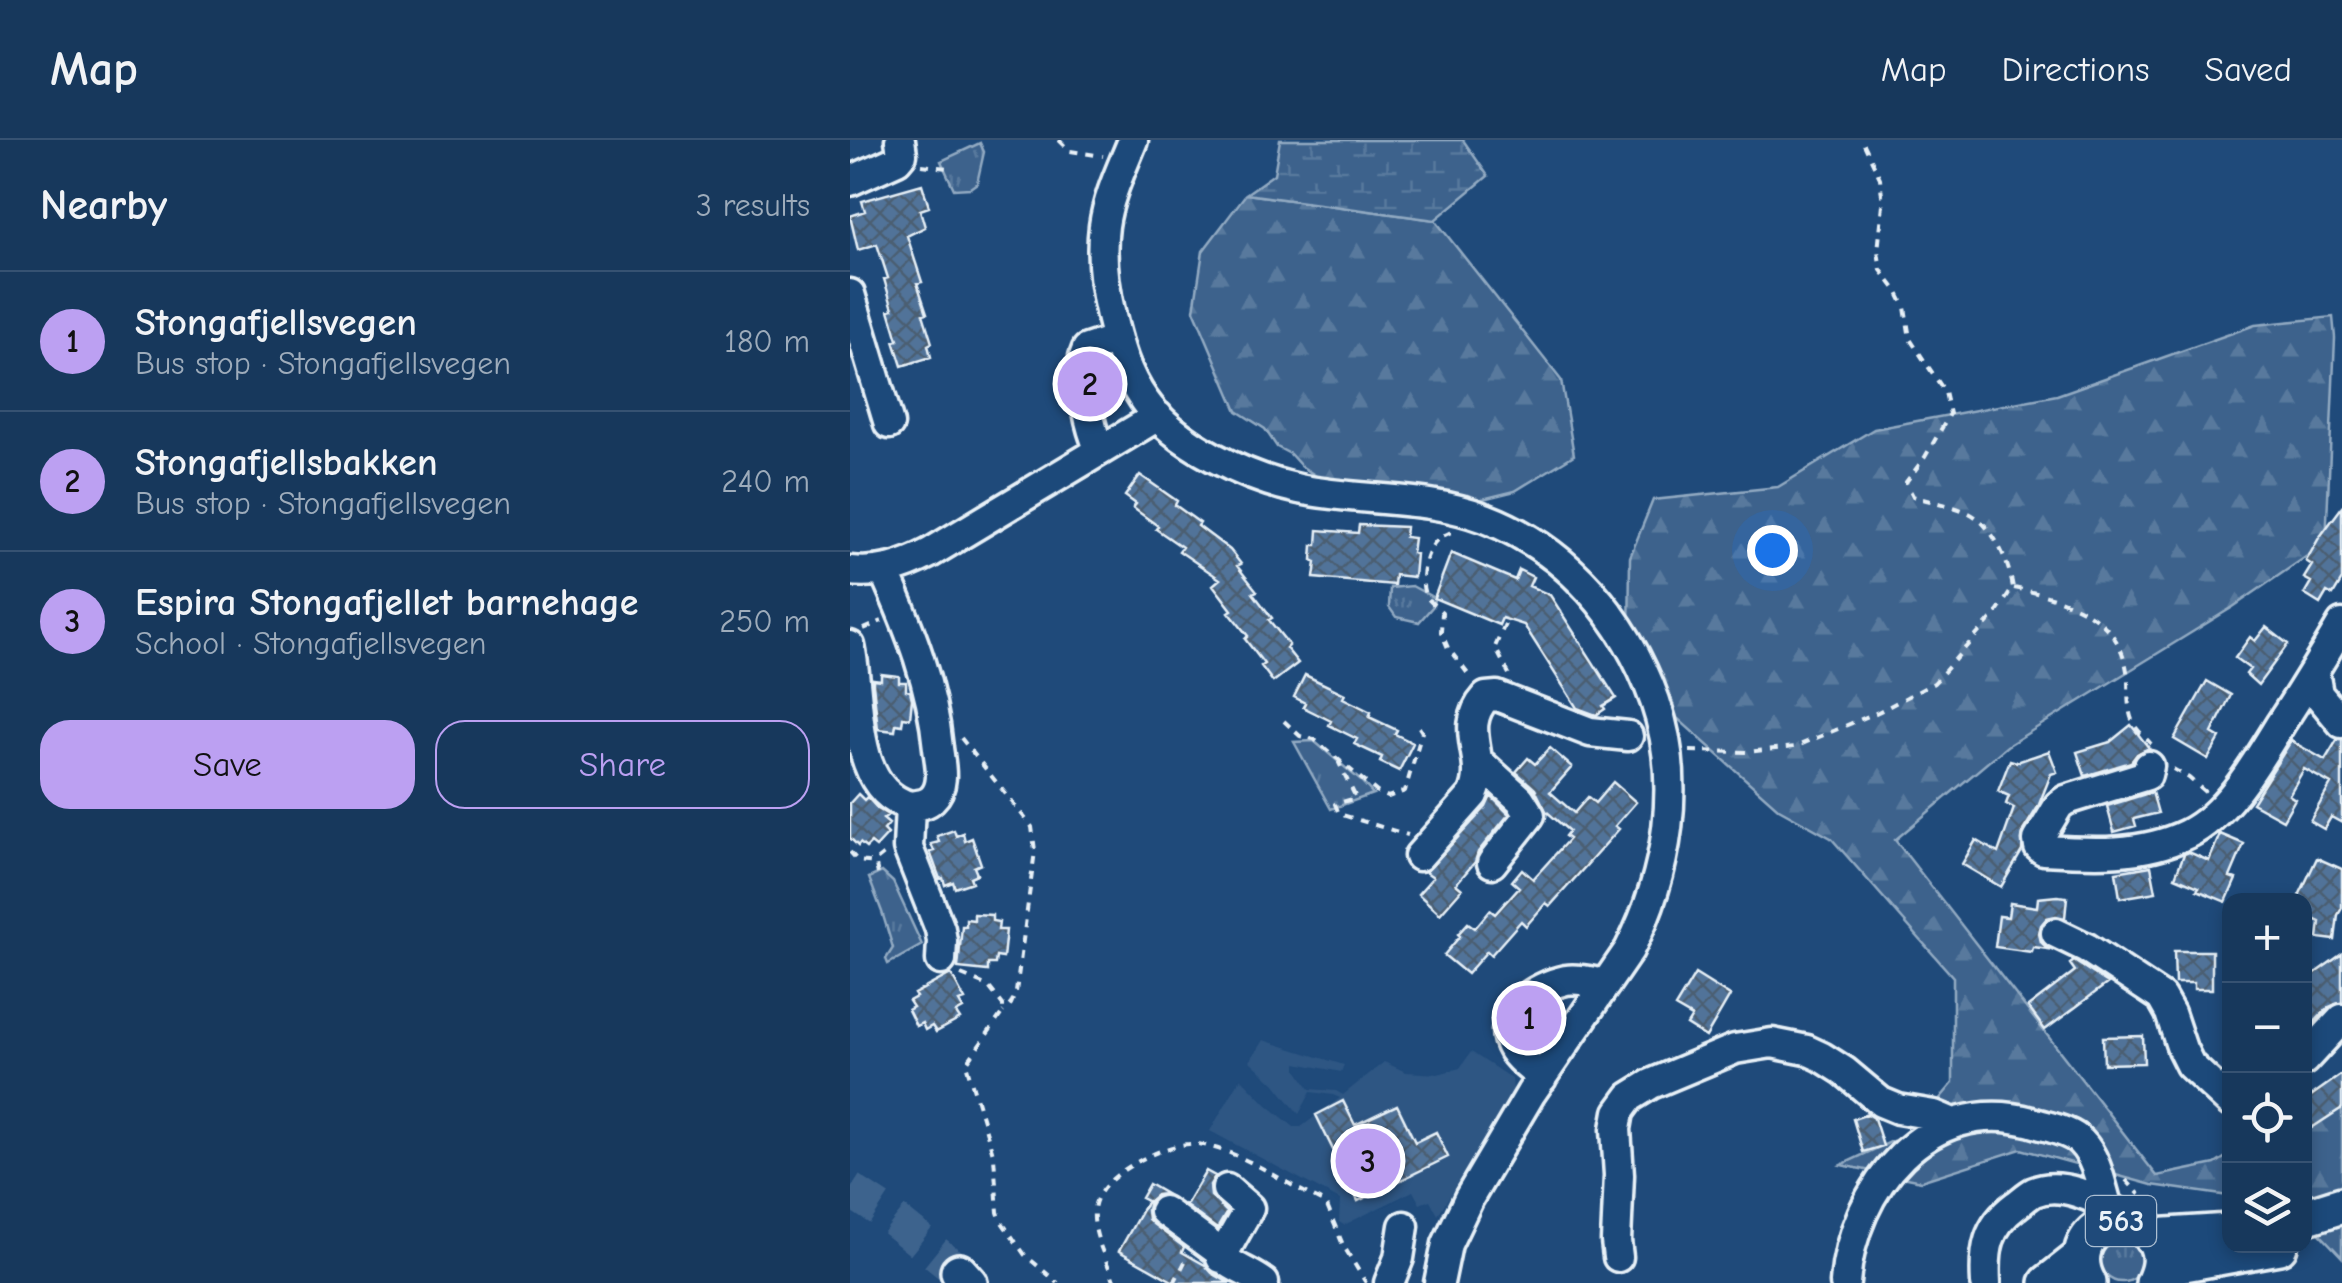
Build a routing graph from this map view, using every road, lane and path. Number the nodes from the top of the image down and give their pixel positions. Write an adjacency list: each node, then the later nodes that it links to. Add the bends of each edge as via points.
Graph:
1 (900, 140): 8 (street, via 898,160)
2 (1059, 140): 5 (path, via 1070,151)
3 (1133, 140): 10 (street, via 1104,222 1105,288)
4 (1862, 140): 17 (path, via 1884,204 1881,270 1905,307 1910,339 1945,392 1950,414 1906,482 1913,496 1971,513 2010,565)
5 (1112, 160)
6 (918, 164): 7 (path)
7 (948, 168)
8 (850, 180)
9 (850, 294): 12 (street)
10 (1116, 339): 11 (street, via 1134,384); 13 (street, via 1087,349 1084,357 1086,412)
11 (1158, 416): 13 (street); 30 (street, via 1214,457 1272,482 1457,509 1511,529 1554,555 1577,574 1627,641 1653,695)
12 (889, 424)
13 (1100, 451): 16 (street, via 930,554)
14 (1451, 532): 23 (path, via 1430,549 1424,589 1442,612 1448,648)
15 (850, 571): 16 (street)
16 (884, 571): 25 (street, via 912,633)
17 (2013, 588): 30 (path, via 1934,683 1878,712 1795,747); 33 (path, via 2057,597 2095,617 2114,637 2127,668 2130,714)
18 (892, 617): 21 (path)
19 (1504, 624): 24 (path, via 1495,646)
20 (2342, 624): 22 (street)
21 (857, 638): 34 (street, via 853,730 860,764 886,796)
22 (2314, 671): 28 (street, via 2318,694); 35 (street, via 2244,783)
23 (1486, 697): 24 (street); 32 (street, via 1472,729)
24 (1526, 708): 29 (street, via 1590,732)
25 (934, 716): 34 (street, via 941,781 928,803); 43 (path, via 958,734 1035,837 1016,992)
26 (1284, 721): 31 (path)
27 (1415, 721): 31 (path, via 1422,732 1405,792 1377,792)
28 (2342, 723)
29 (1628, 736)
30 (1668, 753): 42 (street, via 1670,797 1660,863 1640,928)
31 (1342, 761): 36 (path, via 1356,798 1336,804 1339,814)
32 (1478, 762): 36 (street, via 1473,795); 39 (street, via 1530,815)
33 (2160, 763): 35 (path); 35 (street, via 2147,775 2059,806 2038,847 2093,853 2145,848 2187,834)
34 (910, 806): 41 (street, via 908,848 940,929)
35 (2221, 806)
36 (1426, 849)
37 (850, 852): 38 (path, via 858,861)
38 (876, 863)
39 (1492, 864)
40 (2056, 933): 47 (street, via 2161,996 2190,1065)
41 (941, 960): 43 (path, via 988,986 1002,1000)
42 (1606, 984): 46 (street); 46 (street, via 1568,979 1521,1001 1510,1016 1511,1047)
43 (1003, 1012): 63 (path, via 968,1060 968,1071 994,1157 1001,1221 1025,1255)
44 (2342, 1019): 45 (street)
45 (2312, 1051)
46 (1542, 1078): 67 (street, via 1456,1222)
47 (2222, 1095)
48 (1953, 1123): 58 (street, via 2006,1118 2047,1128 2065,1142); 61 (street, via 1881,1102 1806,1050 1772,1042 1734,1049 1651,1084 1619,1112); 68 (street, via 1910,1148 1872,1191 1854,1231)
49 (2116, 1170): 58 (path)
50 (1227, 1189): 62 (street, via 1249,1208)
51 (2342, 1205): 53 (main road)
52 (1164, 1211): 57 (street)
53 (2312, 1214)
54 (1404, 1226): 66 (street)
55 (2342, 1228): 59 (main road)
56 (2222, 1232): 58 (main road, 563)
57 (1199, 1235): 62 (street); 64 (path)
58 (2115, 1236): 60 (main road, 563, via 2184,1263); 69 (street, via 2061,1204 2036,1201 2011,1210 1991,1233); 70 (main road, 563)
59 (2312, 1237)
60 (2240, 1253)
61 (1618, 1257)
62 (1221, 1258): 65 (street)
63 (1058, 1283)
64 (1174, 1283)
65 (1264, 1283)
66 (1389, 1283)
67 (1439, 1283)
68 (1845, 1283)
69 (1986, 1283)
70 (2048, 1283)

